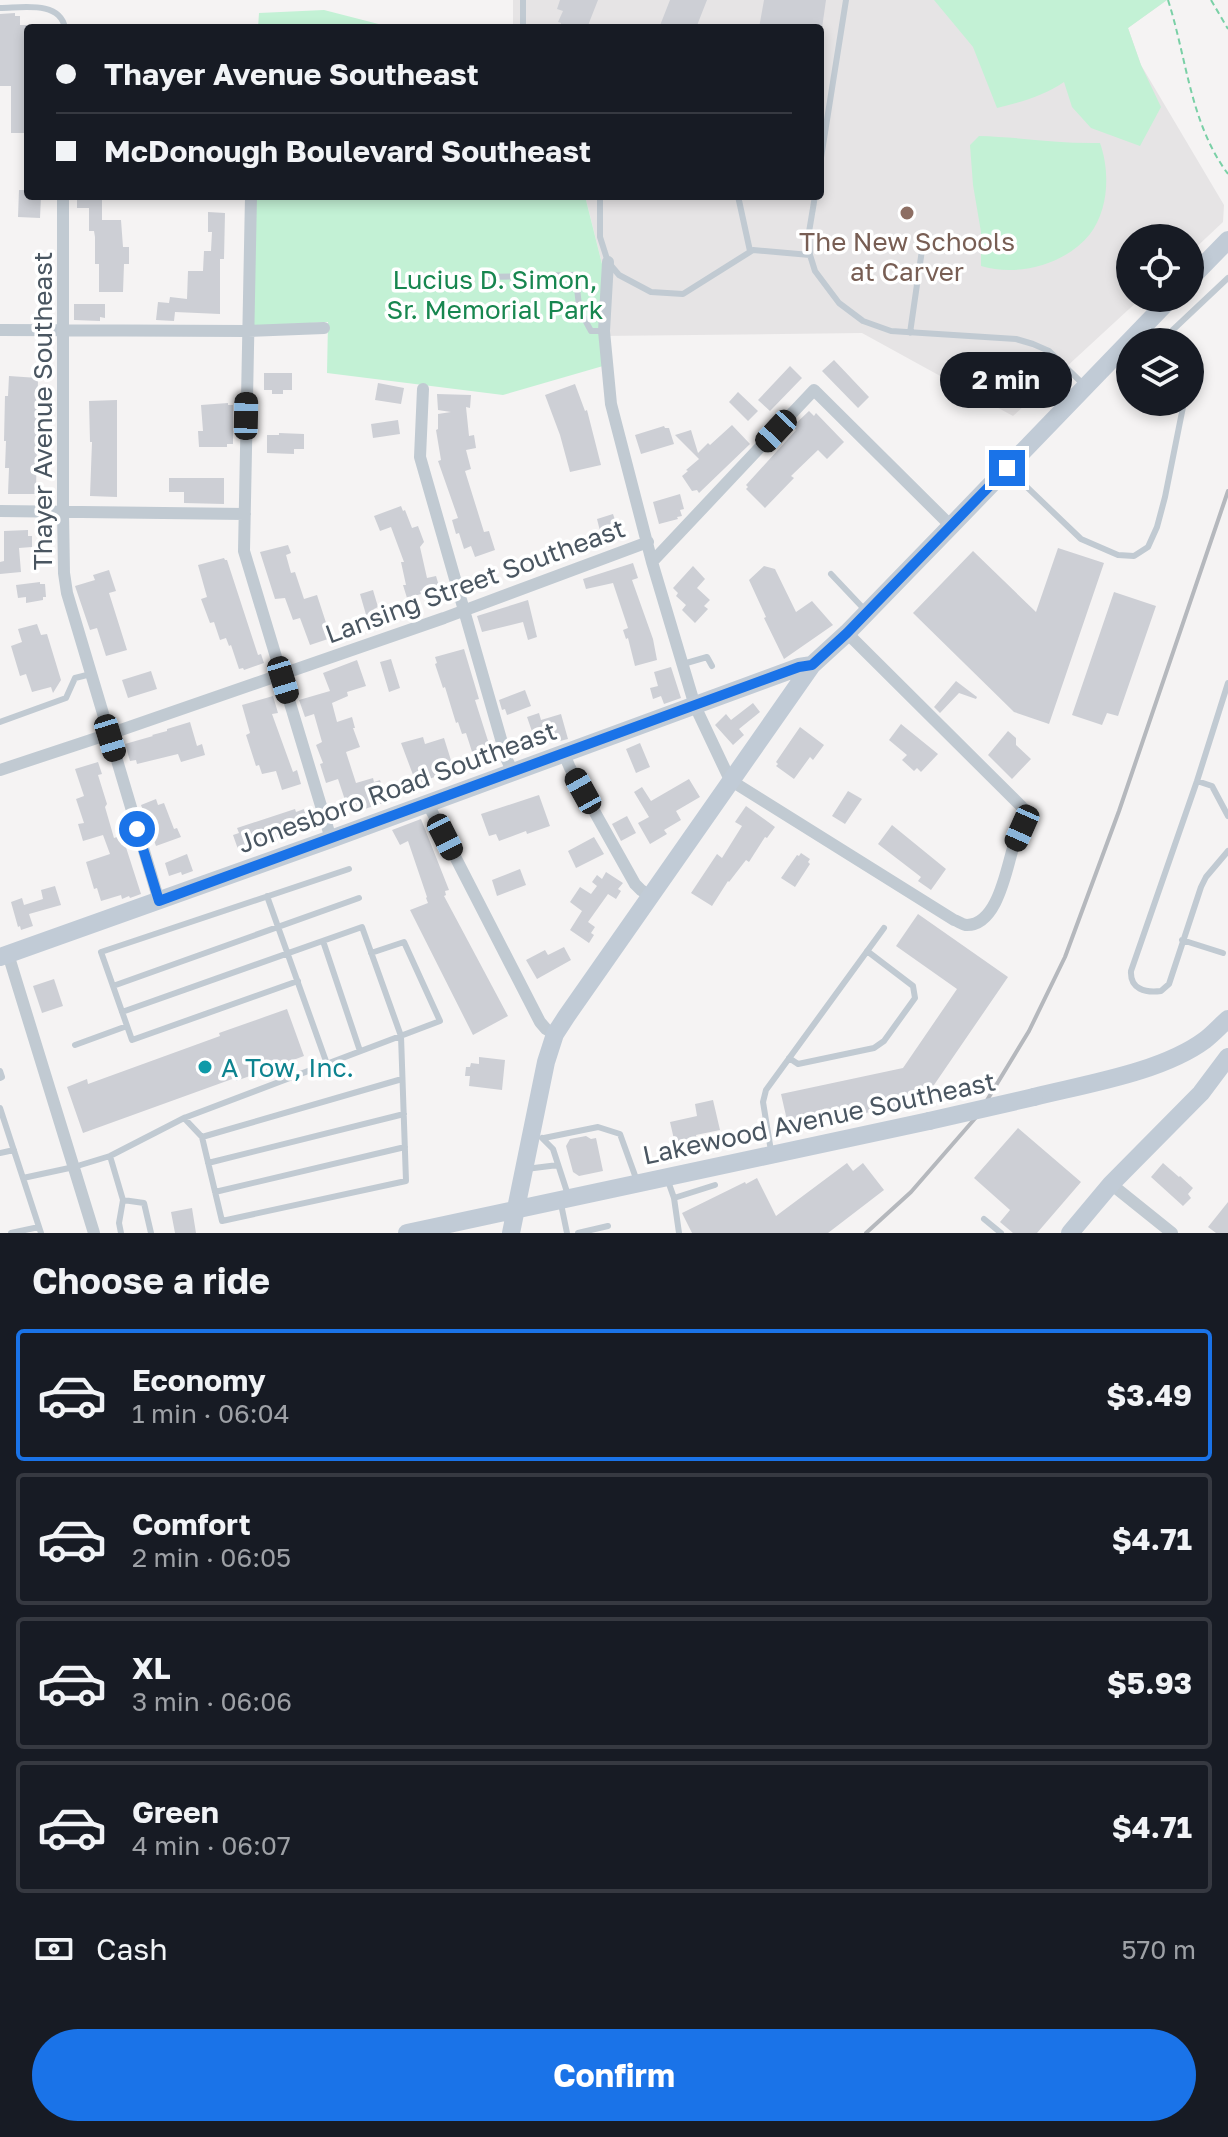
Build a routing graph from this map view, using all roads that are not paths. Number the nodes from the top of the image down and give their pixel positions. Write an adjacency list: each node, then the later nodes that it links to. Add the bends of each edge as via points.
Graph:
1 (523, 0): 5 (lane)
2 (846, 0): 6 (lane)
3 (0, 8): 4 (lane, via 46,8)
4 (65, 24)
5 (523, 24)
6 (824, 139)
7 (63, 200): 25 (street, Thayer Avenue Southeast)
8 (251, 200): 26 (street)
9 (600, 200): 16 (lane, via 600,237)
10 (739, 200): 14 (lane)
11 (814, 200): 15 (lane)
12 (924, 236): 28 (lane)
13 (1228, 240): 17 (main road)
14 (750, 251): 15 (lane); 16 (lane, via 683,294 651,292 619,275)
15 (810, 255): 28 (lane, via 815,271 845,308 876,327)
16 (608, 262): 27 (street)
17 (1204, 265)
18 (485, 277): 27 (lane, via 573,275 584,319 591,331)
19 (1228, 278): 23 (lane)
20 (1160, 312): 22 (main road)
21 (324, 328): 26 (street)
22 (1148, 328)
23 (1175, 328)
24 (0, 330): 25 (street)
25 (64, 331): 26 (street); 35 (street, Thayer Avenue Southeast)
26 (248, 331): 36 (street)
27 (604, 331): 38 (street, via 611,404)
28 (910, 333): 30 (lane, via 1033,344 1049,351)
29 (1116, 359): 30 (main road)
30 (1085, 386): 33 (main road)
31 (423, 389): 41 (street, via 420,457)
32 (1181, 416): 33 (lane, via 1157,527 1148,547 1134,556 1081,539)
33 (1007, 468): 37 (main road)
34 (0, 511): 35 (street)
35 (63, 513): 36 (street); 47 (street, Thayer Avenue Southeast, via 67,593)
36 (245, 514): 48 (street, via 244,551)
37 (951, 526): 39 (street, via 814,390); 42 (main road)
38 (648, 542): 39 (street); 41 (street, Lansing Street Southeast)
39 (652, 562): 44 (street)
40 (831, 574): 42 (lane)
41 (464, 609): 48 (street, Lansing Street Southeast); 56 (street)
42 (866, 612): 43 (main road)
43 (847, 633): 45 (main road); 57 (street, via 1028,813 992,909 982,920 966,925 954,920)
44 (683, 664): 46 (lane, via 707,657); 51 (street)
45 (812, 665): 51 (main road, Jonesboro Road Southeast); 57 (main road)
46 (712, 666)
47 (91, 674): 52 (lane, via 75,678 66,698); 53 (street, Thayer Avenue Southeast)
48 (281, 674): 53 (street, Lansing Street Southeast); 61 (street)
49 (1228, 683): 50 (lane)
50 (1226, 692): 58 (lane)
51 (695, 706): 54 (main road, Jonesboro Road Southeast); 57 (street)
52 (0, 722)
53 (109, 734): 55 (street, Lansing Street Southeast); 67 (street, Thayer Avenue Southeast)
54 (564, 754): 56 (main road, Jonesboro Road Southeast); 65 (street, via 635,884)
55 (0, 770)
56 (513, 772): 59 (main road, Jonesboro Road Southeast)
57 (730, 780): 65 (main road)
58 (1197, 781): 60 (lane, via 1212,786); 70 (lane, via 1131,971 1135,987 1152,992 1169,984)
59 (428, 804): 61 (main road, Jonesboro Road Southeast); 82 (street, via 540,1022)
60 (1228, 816)
61 (331, 839): 67 (main road, Jonesboro Road Southeast)
62 (1228, 851): 70 (lane, via 1206,877)
63 (349, 869): 64 (lane)
64 (267, 896): 68 (lane); 78 (lane, via 101,952)
65 (650, 896): 82 (main road)
66 (359, 898): 68 (lane)
67 (159, 901): 76 (main road, Jonesboro Road Southeast)
68 (278, 927): 73 (lane); 78 (lane)
69 (884, 928): 72 (lane)
70 (1182, 940): 75 (lane)
71 (323, 941): 73 (lane); 74 (lane, via 362,927); 85 (lane)
72 (867, 951): 87 (lane); 87 (lane, via 913,986 915,998 884,1041 874,1048 798,1064)
73 (288, 953): 77 (lane); 79 (lane)
74 (371, 953): 83 (lane); 83 (lane, via 404,942 440,1021)
75 (1223, 953)
76 (4, 956): 104 (street)
77 (298, 981): 81 (lane, via 132,1040); 88 (lane)
78 (113, 986): 79 (lane)
79 (122, 1012): 81 (lane)
80 (1228, 1019): 100 (main road, Lakewood Avenue Southeast, bridge, via 1204,1041 1169,1060 1122,1075)
81 (127, 1026): 84 (lane)
82 (555, 1034): 96 (main road, via 546,1062)
83 (401, 1036): 85 (lane); 91 (lane)
84 (75, 1045)
85 (360, 1051): 88 (lane)
86 (1228, 1057): 109 (main road, via 1201,1093)
87 (789, 1058): 100 (lane, via 763,1102)
88 (327, 1064): 94 (lane)
89 (0, 1071): 90 (lane)
90 (0, 1078)
91 (402, 1079): 93 (lane); 95 (lane)
92 (0, 1108): 98 (lane)
93 (404, 1114): 97 (lane); 102 (lane)
94 (184, 1118): 95 (lane); 101 (lane)
95 (202, 1137): 102 (lane)
96 (537, 1138): 103 (lane, via 553,1149); 105 (main road); 108 (lane, via 598,1127 620,1134)
97 (405, 1147): 111 (lane); 111 (lane, via 406,1181 222,1221)
98 (14, 1150): 99 (lane); 107 (lane)
99 (0, 1153)
100 (772, 1155): 106 (main road, Lakewood Avenue Southeast)
101 (110, 1156): 104 (lane); 114 (lane)
102 (208, 1163): 111 (lane)
103 (558, 1165): 105 (lane); 113 (lane)
104 (74, 1167): 107 (lane); 121 (street)
105 (524, 1169): 115 (main road)
106 (666, 1177): 108 (main road, Lakewood Avenue Southeast); 112 (lane)
107 (23, 1178): 119 (lane)
108 (638, 1183): 113 (main road, Lakewood Avenue Southeast)
109 (1111, 1184): 130 (main road); 131 (street)
110 (715, 1185): 112 (lane)
111 (215, 1192)
112 (674, 1198): 128 (lane)
113 (564, 1199): 115 (main road, Lakewood Avenue Southeast); 126 (lane)
114 (123, 1200): 122 (lane); 123 (lane, via 144,1203)
115 (516, 1209): 118 (main road, Lakewood Avenue Southeast); 125 (main road)
116 (984, 1219): 129 (lane)
117 (608, 1226): 127 (lane)
118 (445, 1229): 124 (main road, Lakewood Avenue Southeast)
119 (40, 1230): 120 (lane)
120 (11, 1233)
121 (94, 1233)
122 (121, 1233)
123 (151, 1233)
124 (407, 1233)
125 (511, 1233)
126 (568, 1233)
127 (578, 1233)
128 (679, 1233)
129 (1001, 1233)
130 (1070, 1233)
131 (1172, 1233)

